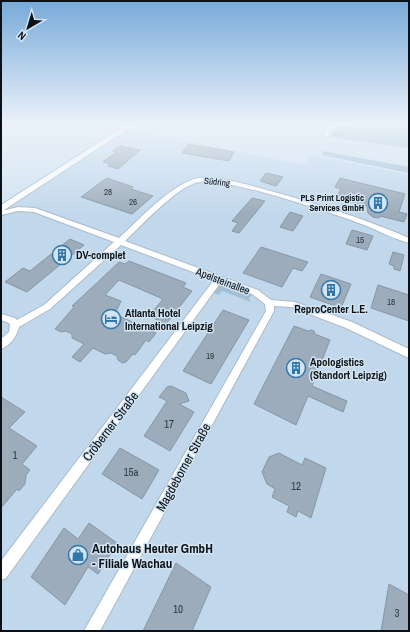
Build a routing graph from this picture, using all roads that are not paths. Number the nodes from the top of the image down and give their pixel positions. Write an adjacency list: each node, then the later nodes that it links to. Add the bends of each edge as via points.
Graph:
1 (86, 154): 2 (main road)
2 (14, 201): 3 (street, Apelsteinallee); 4 (main road); 5 (street, Apelsteinallee)
3 (24, 208): 5 (street, Apelsteinallee); 6 (street, Apelsteinallee)
4 (1, 209)
5 (35, 210): 8 (street, Apelsteinallee)
6 (1, 213)
7 (409, 241): 8 (street, Südring, via 372,225 314,206 206,179 188,182)
8 (120, 242): 9 (street, Apelsteinallee); 12 (street, Südring, via 47,307)
9 (219, 279): 10 (street, Apelsteinallee, via 255,292); 15 (street, Cröberner Straße)
10 (269, 303): 14 (street, via 292,304 342,322); 16 (street, Magdeborner Straße, via 270,311)
11 (1, 317): 12 (street)
12 (13, 323): 13 (street, via 13,334)
13 (1, 345)
14 (409, 354)
15 (1, 573)
16 (92, 631)

